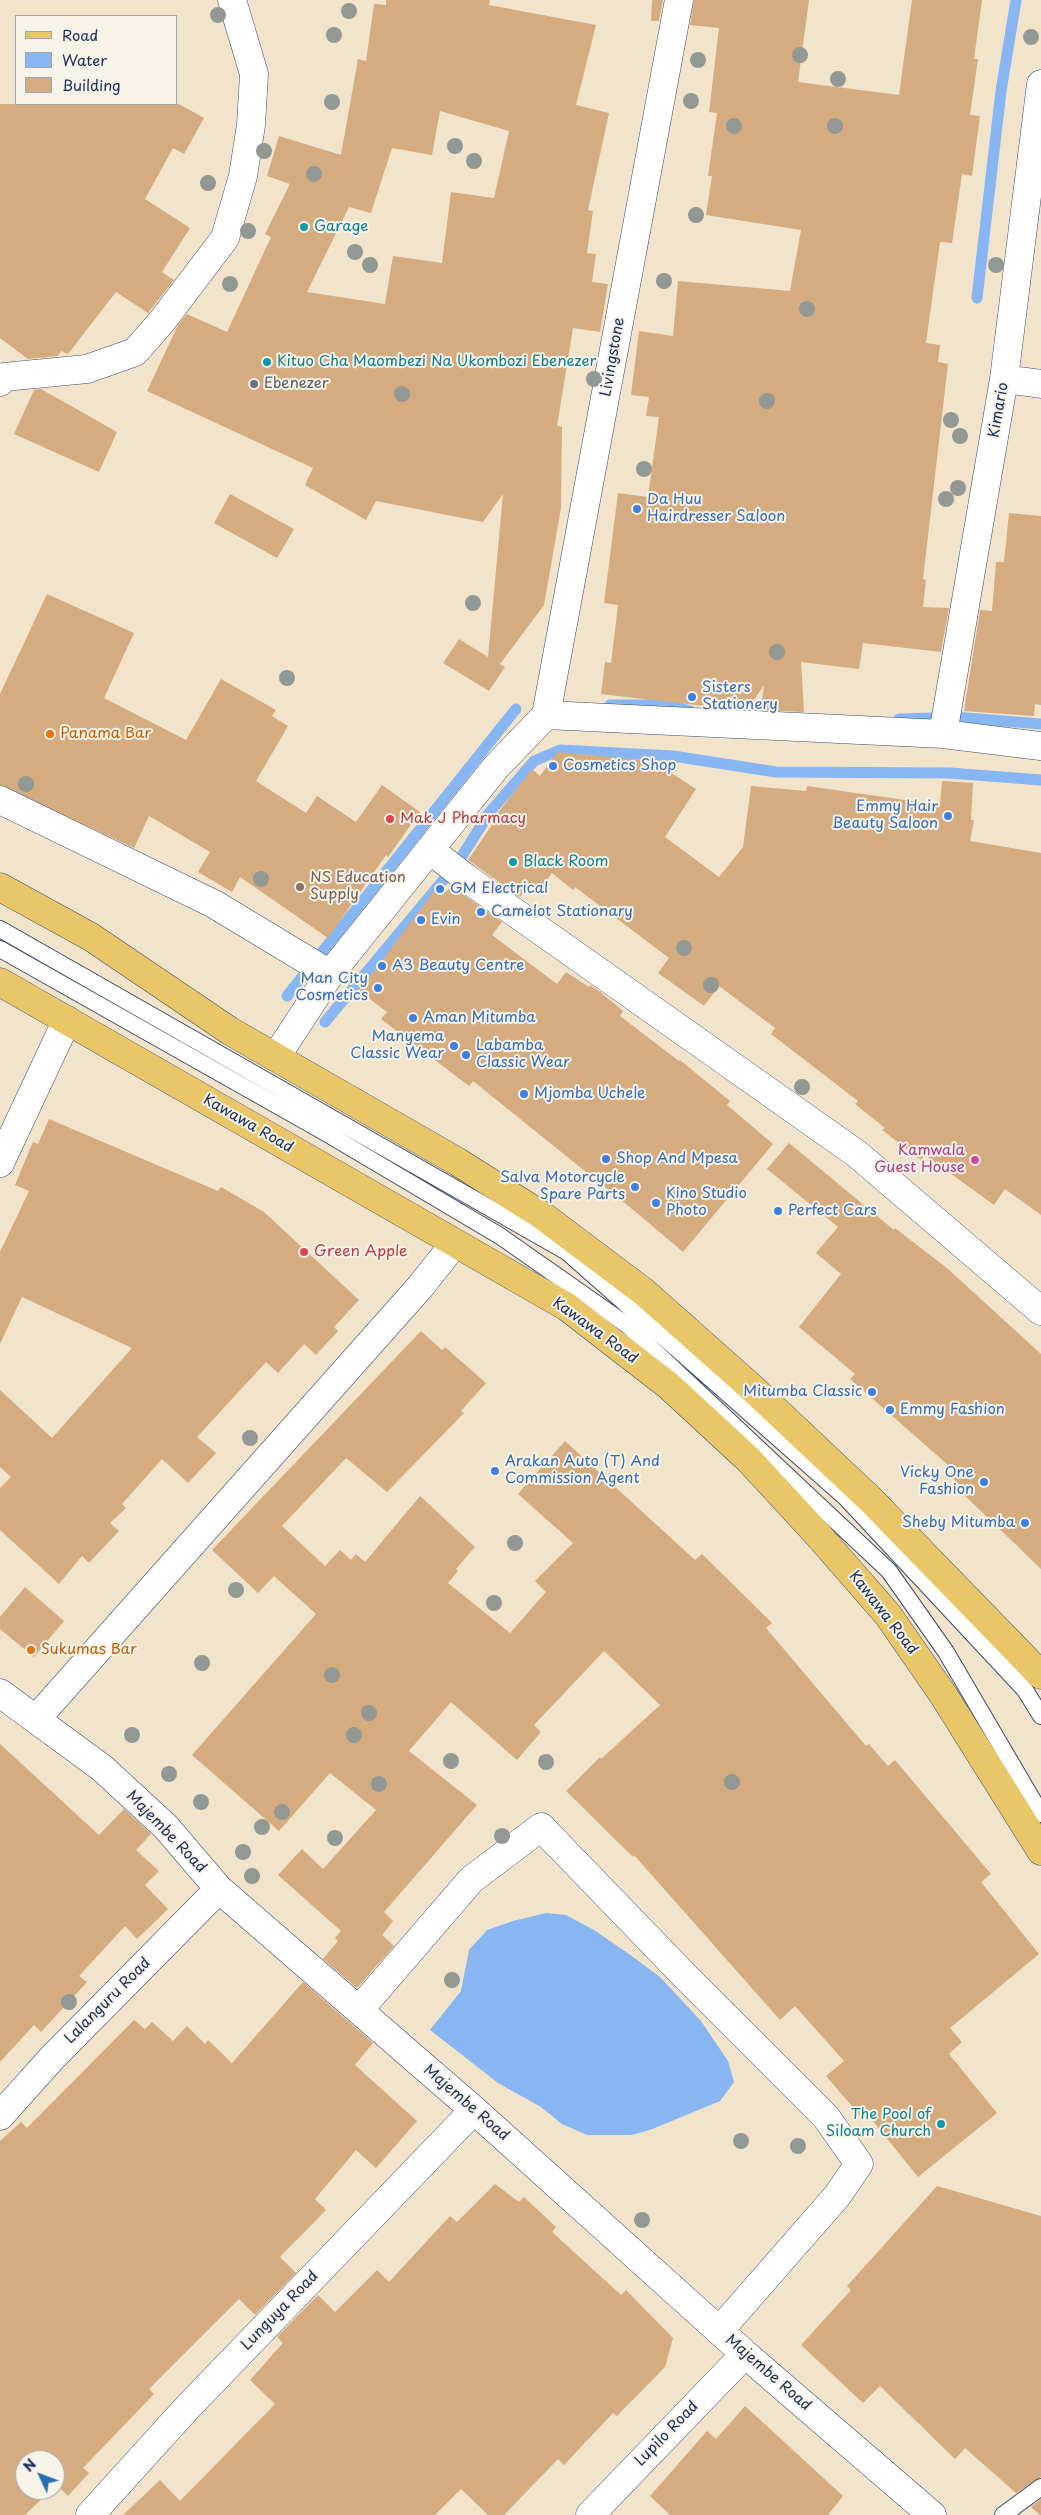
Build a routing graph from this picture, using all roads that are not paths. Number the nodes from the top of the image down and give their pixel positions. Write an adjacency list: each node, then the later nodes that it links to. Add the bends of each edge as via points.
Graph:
1 (232, 0): 5 (street, via 254,74 243,176 225,238 135,352 86,369 4,377)
2 (680, 0): 7 (street, Livingstone)
3 (1041, 84): 4 (street, Kimario)
4 (1004, 379): 6 (street); 8 (street, Kimario)
5 (0, 382)
6 (1041, 384)
7 (546, 714): 8 (street); 11 (street, via 496,768)
8 (943, 734): 9 (street)
9 (1041, 746)
10 (0, 800): 15 (street, via 214,904)
11 (430, 850): 15 (street); 21 (street, via 857,1154)
12 (0, 887): 18 (main road, via 91,937 230,1031)
13 (0, 929): 24 (lane, via 567,1252 846,1498 1025,1690)
14 (0, 948): 26 (lane, Kawawa Road, via 500,1236 628,1325 889,1571 946,1652)
15 (330, 974): 18 (street)
16 (0, 982): 17 (main road, Kawawa Road)
17 (67, 1020): 19 (street); 20 (main road, Kawawa Road)
18 (276, 1057): 22 (main road, via 458,1162 543,1216 644,1292 871,1500)
19 (0, 1163)
20 (455, 1243): 25 (street, via 420,1287); 27 (main road, Kawawa Road, via 567,1307 669,1386 748,1459 888,1615 944,1696)
21 (1041, 1311)
22 (1041, 1675)
23 (0, 1693): 25 (street, Majembe Road)
24 (1041, 1716)
25 (36, 1719): 28 (street, Majembe Road, via 102,1768 138,1800 166,1827)
26 (1041, 1814)
27 (1041, 1850)
28 (219, 1889): 29 (street, Majembe Road); 31 (street, Lalanguru Road, via 52,2058)
29 (359, 2010): 30 (street, Majembe Road); 32 (street, via 471,1880 541,1827 826,2117 858,2164 837,2196)
30 (474, 2110): 32 (street, Majembe Road); 35 (street, Lunguya Road, via 186,2409)
31 (0, 2116)
32 (719, 2331): 33 (street, Majembe Road)
33 (745, 2354): 36 (street, Lupilo Road); 37 (street, Majembe Road)
34 (1041, 2487): 38 (lane)
35 (90, 2515)
36 (590, 2515)
37 (932, 2515)
38 (1003, 2515)

